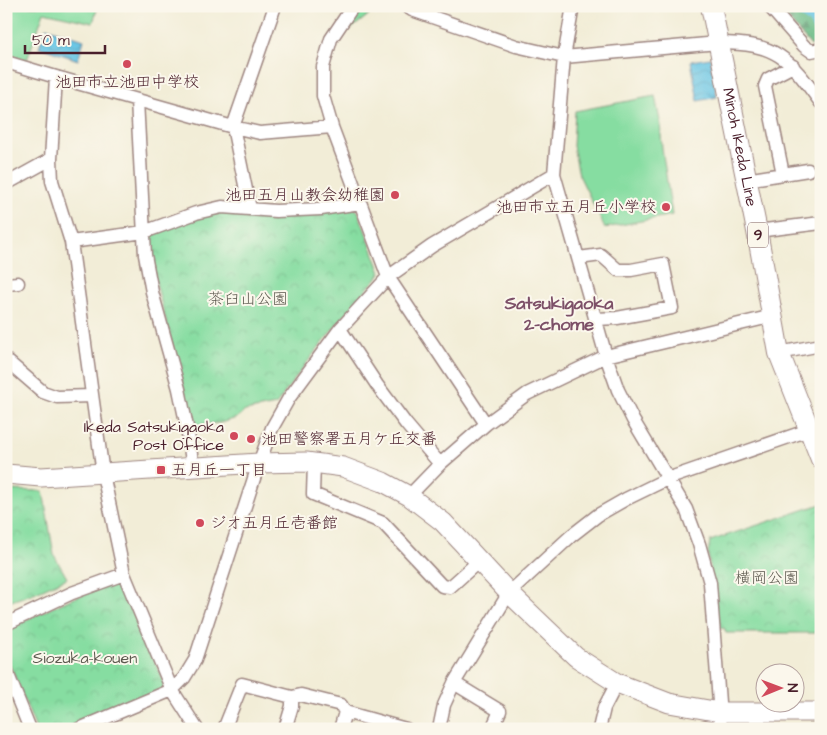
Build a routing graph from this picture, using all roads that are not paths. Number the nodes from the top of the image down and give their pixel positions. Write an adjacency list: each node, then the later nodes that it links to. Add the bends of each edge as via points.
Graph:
1 (275, 6): 16 (street)
2 (353, 6): 17 (street, via 331,39 323,68 323,96)
3 (406, 6): 10 (street, via 516,46)
4 (573, 6): 10 (street)
5 (711, 6): 7 (main road, Minoh Ikeda Line / 9)
6 (769, 6): 8 (street)
7 (718, 43): 10 (street); 11 (street, via 763,47); 22 (main road, Minoh Ikeda Line / 9)
8 (804, 46): 9 (street, via 811,51); 11 (street)
9 (820, 49)
10 (564, 57): 20 (street)
11 (793, 61): 15 (street); 21 (street, via 768,79 765,86)
12 (6, 62): 13 (street)
13 (56, 77): 14 (street); 18 (street)
14 (137, 100): 16 (street); 28 (street)
15 (821, 103)
16 (233, 127): 17 (street, via 260,133); 25 (street)
17 (332, 127): 24 (street)
18 (51, 159): 23 (street); 29 (street, via 52,181)
19 (808, 170): 21 (street)
20 (554, 174): 30 (street); 31 (street, via 432,246)
21 (782, 174): 22 (street)
22 (746, 180): 27 (main road, Minoh Ikeda Line / 9)
23 (6, 184)
24 (360, 203): 25 (street, via 321,209); 31 (street)
25 (250, 209): 28 (street, via 222,207)
26 (821, 224): 27 (street)
27 (757, 231): 32 (main road, Minoh Ikeda Line / 9)
28 (144, 232): 29 (street); 46 (street, via 152,292 179,389)
29 (71, 242): 39 (street)
30 (578, 258): 33 (street); 33 (street, via 601,256 618,270 663,264 672,308)
31 (388, 277): 34 (street); 40 (street)
32 (773, 316): 36 (main road, Minoh Ikeda Line / 9); 37 (street)
33 (596, 319): 37 (street)
34 (340, 329): 43 (street, via 289,398); 45 (street, via 377,386)
35 (821, 345): 36 (street)
36 (779, 352): 41 (main road, Minoh Ikeda Line / 9)
37 (606, 356): 40 (street, via 527,394); 49 (street, via 618,390)
38 (6, 360): 39 (street, via 43,392 57,397)
39 (92, 396): 48 (street)
40 (486, 424): 45 (street)
41 (809, 430): 42 (main road, Minoh Ikeda Line / 9); 49 (street)
42 (821, 459)
43 (258, 463): 44 (street); 46 (street); 58 (street, via 195,660)
44 (314, 463): 50 (street, via 343,467); 51 (street, via 312,494 383,524 442,586 450,587)
45 (440, 464): 50 (street)
46 (192, 468): 48 (street)
47 (6, 474): 48 (street, via 41,477)
48 (103, 474): 52 (street)
49 (667, 479): 53 (street, via 598,515); 62 (street, via 686,509 710,582)
50 (409, 496): 51 (street, via 443,522)
51 (479, 561): 53 (street)
52 (124, 574): 54 (street, via 72,593); 58 (street)
53 (509, 594): 56 (street); 57 (street, via 576,657)
54 (6, 624)
55 (6, 670): 64 (street)
56 (454, 683): 70 (street); 71 (street, via 500,710)
57 (617, 683): 62 (street); 72 (street, via 604,708)
58 (172, 690): 65 (street); 66 (street)
59 (292, 697): 60 (street, via 301,695 341,705); 67 (street, via 242,684); 68 (street)
60 (345, 712): 63 (street); 69 (street)
61 (821, 712): 62 (street)
62 (720, 721)
63 (397, 728)
64 (30, 729)
65 (78, 729)
66 (197, 729)
67 (224, 729)
68 (285, 729)
69 (340, 729)
70 (438, 729)
71 (492, 729)
72 (600, 729)

